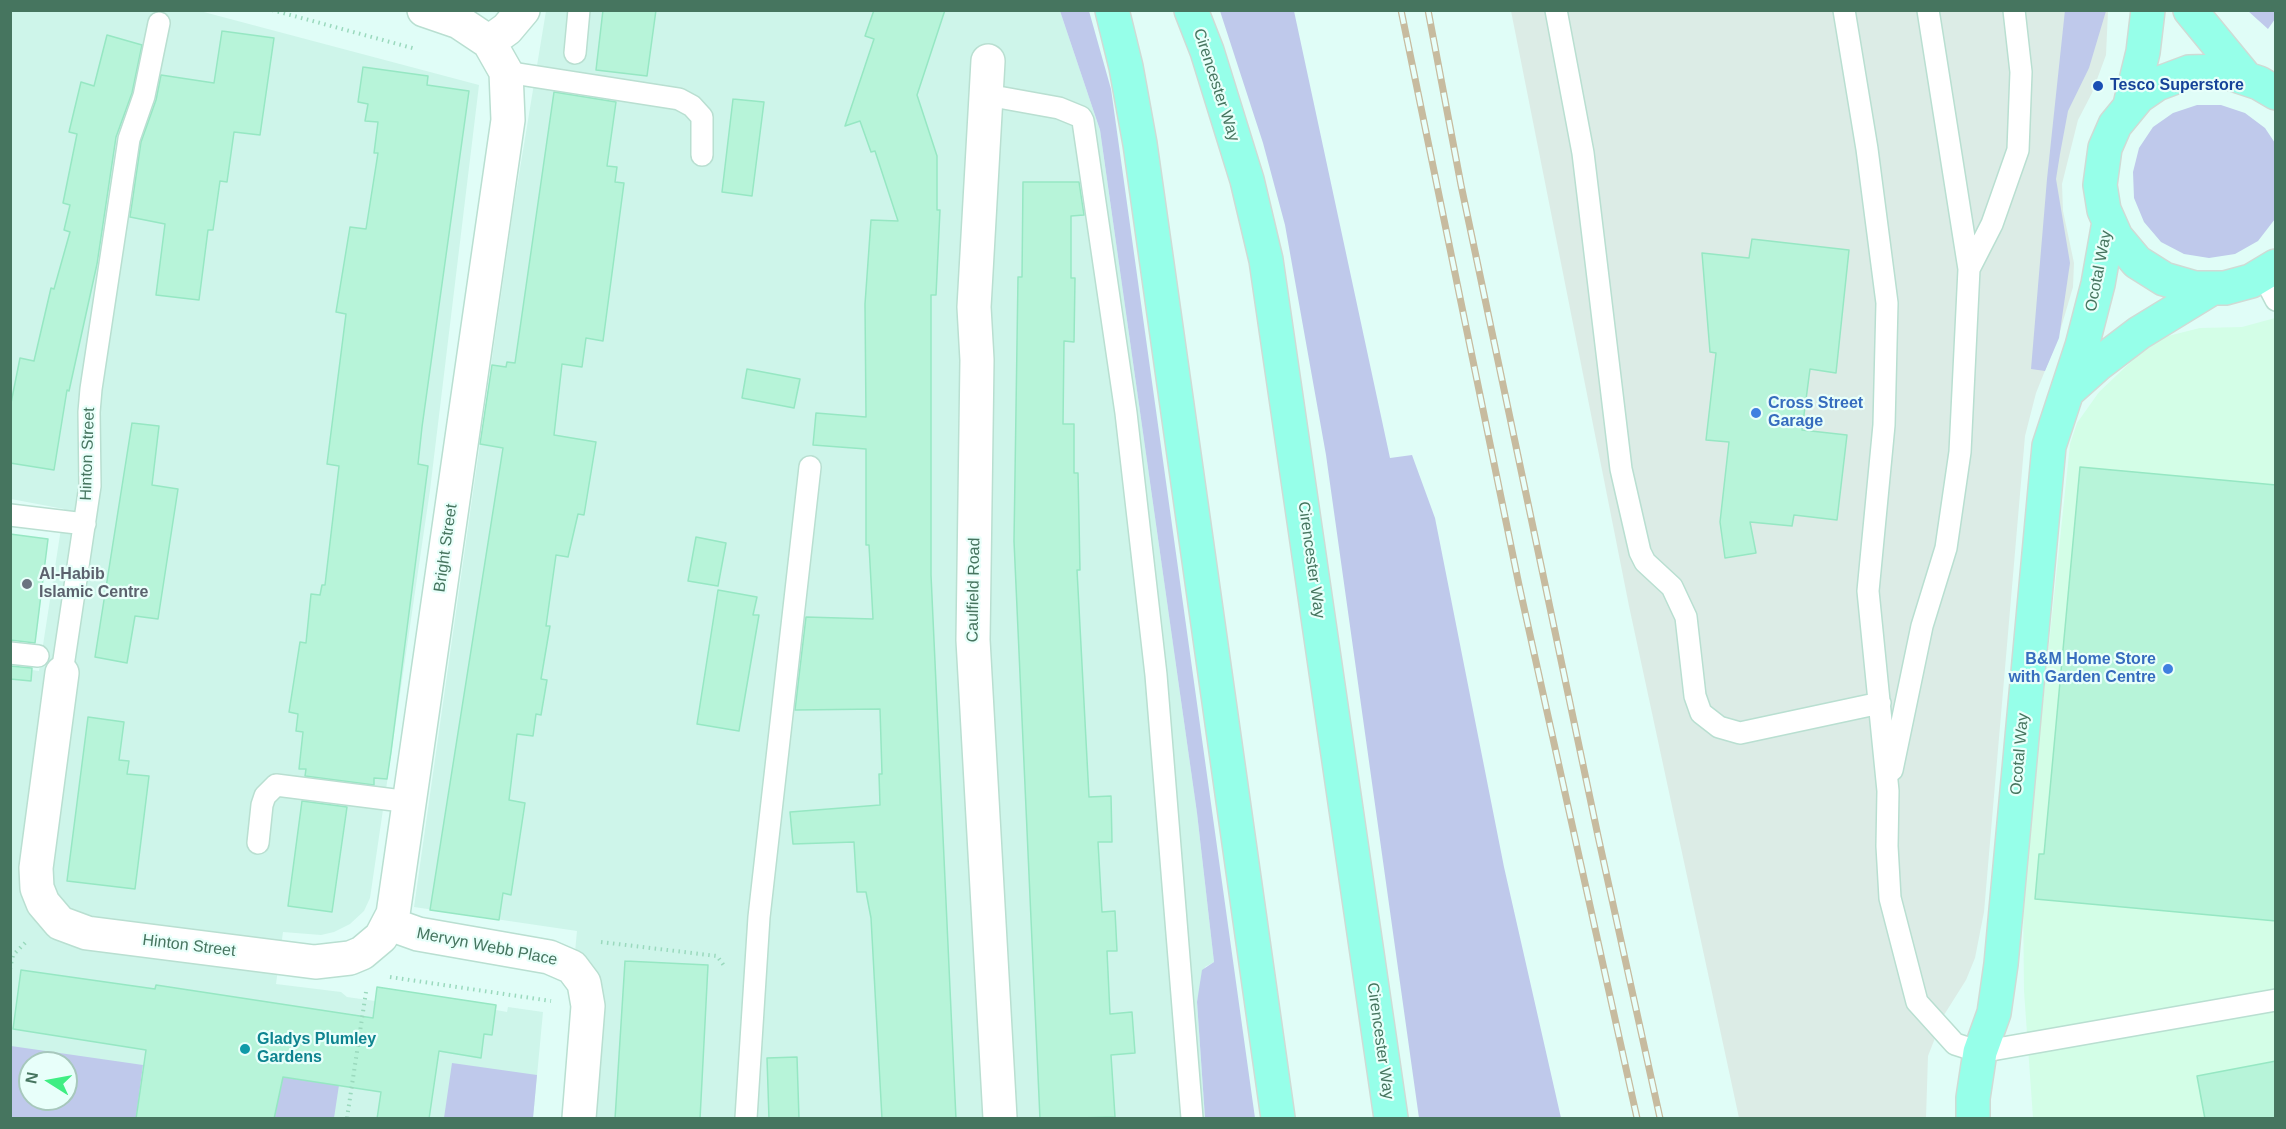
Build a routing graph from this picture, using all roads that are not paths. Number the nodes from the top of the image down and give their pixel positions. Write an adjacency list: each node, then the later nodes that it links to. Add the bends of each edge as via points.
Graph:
1 (424, 10): 13 (street, Bright Street, via 459,22)
2 (523, 10): 13 (street)
3 (579, 10): 14 (lane)
4 (1112, 10): 43 (main road, via 1142,156)
5 (1191, 10): 44 (main road, Cirencester Way, via 1247,180 1266,260)
6 (1556, 10): 31 (lane, via 1583,153 1626,491 1645,562 1672,587 1686,617 1695,696 1701,713 1719,727 1740,733)
7 (1844, 10): 31 (lane, via 1887,303 1884,424 1868,591)
8 (1928, 10): 22 (lane)
9 (2014, 10): 22 (lane, via 2021,72 2018,150 1992,224)
10 (2148, 10): 19 (main road)
11 (2190, 10): 17 (main road)
12 (159, 23): 28 (lane, Hinton Street, via 144,96 129,139 91,389 90,486)
13 (489, 42): 16 (street, Bright Street)
14 (575, 53)
15 (988, 61): 18 (street, Caulfield Road)
16 (506, 72): 20 (lane, via 679,99 702,117); 33 (street, Bright Street, via 508,120)
17 (2267, 88): 19 (main road, via 2223,71 2189,72 2157,84)
18 (987, 95): 41 (street, Caulfield Road, via 975,307 973,640); 42 (lane, via 1059,108 1083,121 1126,413 1156,675)
19 (2130, 105): 21 (main road, via 2115,125 2103,154 2100,185)
20 (702, 155)
21 (2109, 222): 24 (main road, via 2126,250 2150,272 2179,285); 25 (main road, Ocotal Way, via 2096,293)
22 (1969, 269): 32 (lane, via 1960,452 1946,548 1922,626)
23 (2271, 280): 24 (main road)
24 (2211, 289): 25 (main road, Ocotal Way, via 2139,333)
25 (2069, 390): 38 (main road, Ocotal Way, via 2049,446 2001,964 1994,1013)
26 (810, 467): 40 (lane, via 759,917)
27 (10, 514): 28 (lane)
28 (85, 524): 30 (lane, Hinton Street)
29 (10, 652): 30 (lane)
30 (50, 664): 35 (street, Hinton Street, via 37,843)
31 (1880, 703): 32 (lane)
32 (1888, 791): 38 (lane, via 1890,898 1917,1002 1955,1044)
33 (410, 802): 34 (lane, via 276,786 262,805); 36 (street, Bright Street)
34 (258, 843)
35 (24, 887): 36 (street, Hinton Street, via 60,923 87,933 315,962 364,963)
36 (390, 924): 39 (street, Mervyn Webb Place, via 418,934 559,959 572,967 584,983 588,1006)
37 (2276, 999): 38 (lane)
38 (1980, 1052): 45 (main road, Ocotal Way)
39 (579, 1119)
40 (746, 1119)
41 (1000, 1119)
42 (1192, 1119)
43 (1278, 1119)
44 (1391, 1119)
45 (1973, 1119)

